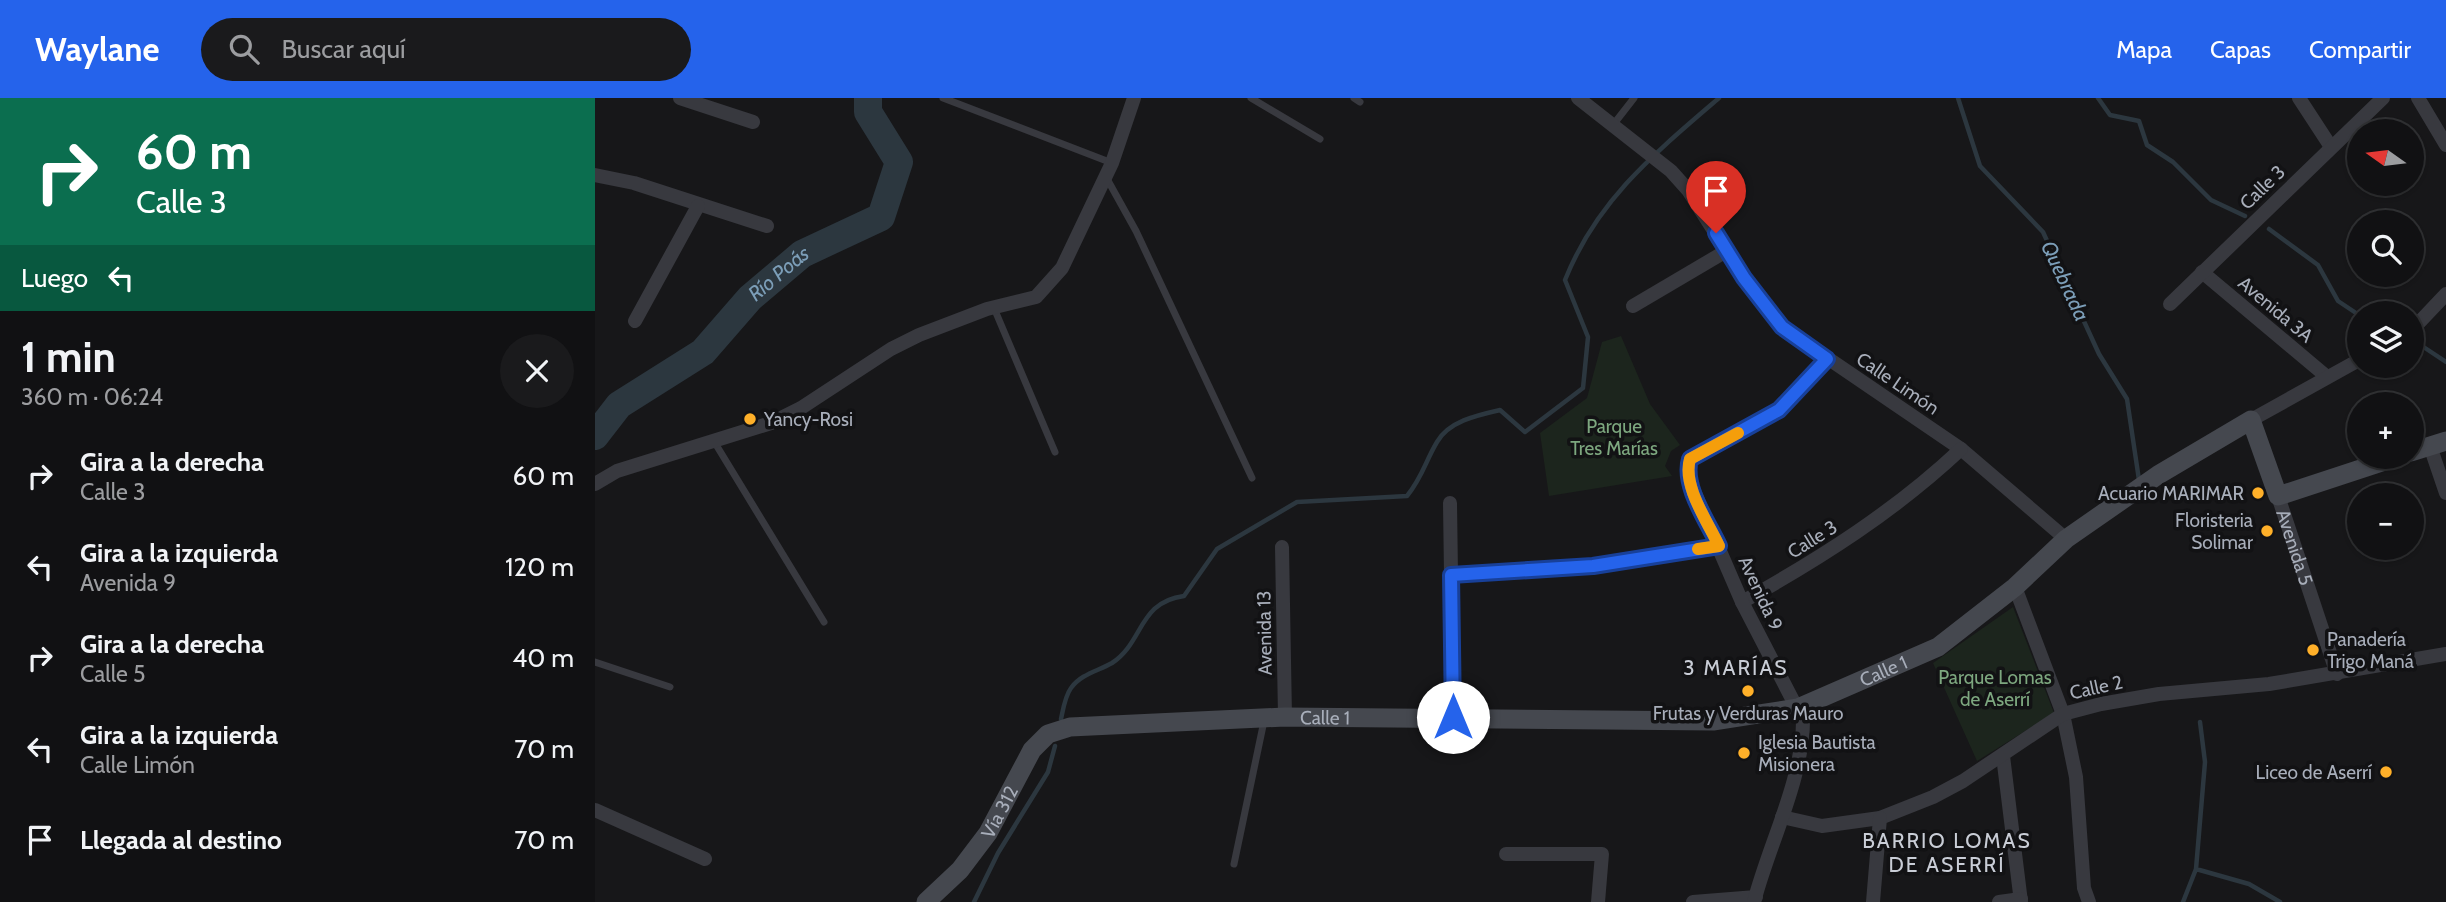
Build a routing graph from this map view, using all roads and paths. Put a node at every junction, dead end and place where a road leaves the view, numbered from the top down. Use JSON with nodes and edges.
{"nodes":[{"id":1,"x":680,"y":98,"type":"edge"},
{"id":2,"x":943,"y":98,"type":"edge"},
{"id":3,"x":1133,"y":98,"type":"edge"},
{"id":4,"x":1251,"y":98,"type":"edge"},
{"id":5,"x":1579,"y":98,"type":"edge"},
{"id":6,"x":1633,"y":98,"type":"edge"},
{"id":7,"x":2299,"y":98,"type":"edge"},
{"id":8,"x":2383,"y":98,"type":"edge"},
{"id":9,"x":2418,"y":98,"type":"edge"},
{"id":10,"x":753,"y":122,"type":"dead end"},
{"id":11,"x":1612,"y":127,"type":"junction"},
{"id":12,"x":1319,"y":139,"type":"dead end"},
{"id":13,"x":2446,"y":145,"type":"edge"},
{"id":14,"x":2331,"y":146,"type":"junction"},
{"id":15,"x":1112,"y":163,"type":"junction"},
{"id":16,"x":595,"y":175,"type":"edge"},
{"id":17,"x":1106,"y":177,"type":"junction"},
{"id":18,"x":698,"y":206,"type":"junction"},
{"id":19,"x":767,"y":226,"type":"dead end"},
{"id":20,"x":1728,"y":250,"type":"junction"},
{"id":21,"x":2202,"y":272,"type":"junction"},
{"id":22,"x":2446,"y":294,"type":"edge"},
{"id":23,"x":2169,"y":303,"type":"dead end"},
{"id":24,"x":1633,"y":306,"type":"dead end"},
{"id":25,"x":994,"y":308,"type":"junction"},
{"id":26,"x":2424,"y":317,"type":"edge"},
{"id":27,"x":635,"y":321,"type":"dead end"},
{"id":28,"x":1827,"y":359,"type":"junction"},
{"id":29,"x":2347,"y":366,"type":"edge"},
{"id":30,"x":2326,"y":376,"type":"junction"},
{"id":31,"x":2251,"y":420,"type":"junction"},
{"id":32,"x":715,"y":443,"type":"junction"},
{"id":33,"x":2429,"y":447,"type":"edge"},
{"id":34,"x":1961,"y":449,"type":"junction"},
{"id":35,"x":1055,"y":452,"type":"dead end"},
{"id":36,"x":2360,"y":469,"type":"edge"},
{"id":37,"x":1252,"y":478,"type":"dead end"},
{"id":38,"x":595,"y":484,"type":"edge"},
{"id":39,"x":2446,"y":493,"type":"edge"},
{"id":40,"x":2278,"y":496,"type":"junction"},
{"id":41,"x":1450,"y":503,"type":"dead end"},
{"id":42,"x":2066,"y":539,"type":"junction"},
{"id":43,"x":1719,"y":546,"type":"junction"},
{"id":44,"x":1282,"y":547,"type":"dead end"},
{"id":45,"x":1451,"y":575,"type":"junction"},
{"id":46,"x":2015,"y":587,"type":"junction"},
{"id":47,"x":1742,"y":602,"type":"junction"},
{"id":48,"x":824,"y":622,"type":"dead end"},
{"id":49,"x":2446,"y":654,"type":"edge"},
{"id":50,"x":595,"y":662,"type":"edge"},
{"id":51,"x":2337,"y":674,"type":"junction"},
{"id":52,"x":670,"y":687,"type":"dead end"},
{"id":53,"x":1798,"y":708,"type":"junction"},
{"id":54,"x":2063,"y":714,"type":"junction"},
{"id":55,"x":1453,"y":717,"type":"junction"},
{"id":56,"x":1265,"y":718,"type":"junction"},
{"id":57,"x":1285,"y":718,"type":"junction"},
{"id":58,"x":1070,"y":727,"type":"joint"},
{"id":59,"x":2003,"y":755,"type":"junction"},
{"id":60,"x":595,"y":810,"type":"edge"},
{"id":61,"x":1782,"y":817,"type":"junction"},
{"id":62,"x":1880,"y":818,"type":"junction"},
{"id":63,"x":1506,"y":854,"type":"dead end"},
{"id":64,"x":705,"y":859,"type":"dead end"},
{"id":65,"x":1234,"y":864,"type":"dead end"},
{"id":66,"x":1755,"y":899,"type":"edge"},
{"id":67,"x":2021,"y":900,"type":"edge"},
{"id":68,"x":926,"y":902,"type":"edge"},
{"id":69,"x":1598,"y":902,"type":"edge"},
{"id":70,"x":1693,"y":902,"type":"edge"},
{"id":71,"x":1873,"y":902,"type":"edge"},
{"id":72,"x":1999,"y":902,"type":"edge"},
{"id":73,"x":2089,"y":902,"type":"edge"}],
"edges":[{"from":1,"to":10,"type":"street"},
{"from":2,"to":15,"type":"lane"},
{"from":3,"to":15,"type":"street"},
{"from":4,"to":12,"type":"lane"},
{"from":5,"to":11,"type":"street","name":"Calle Limón"},
{"from":6,"to":11,"type":"lane"},
{"from":7,"to":14,"type":"street"},
{"from":8,"to":14,"type":"street","name":"Calle 3"},
{"from":9,"to":13,"type":"street"},
{"from":11,"to":20,"type":"street","name":"Calle Limón"},
{"from":14,"to":21,"type":"street","name":"Calle 3"},
{"from":15,"to":17,"type":"street"},
{"from":16,"to":18,"type":"street"},
{"from":17,"to":25,"type":"street"},
{"from":17,"to":37,"type":"lane"},
{"from":18,"to":19,"type":"street"},
{"from":18,"to":27,"type":"street"},
{"from":20,"to":24,"type":"street"},
{"from":20,"to":28,"type":"street","name":"Calle Limón"},
{"from":21,"to":23,"type":"street","name":"Calle 3"},
{"from":21,"to":30,"type":"street","name":"Avenida 3A"},
{"from":22,"to":26,"type":"street"},
{"from":25,"to":32,"type":"street"},
{"from":25,"to":35,"type":"lane"},
{"from":28,"to":34,"type":"street","name":"Calle Limón"},
{"from":28,"to":43,"type":"street","name":"Avenida 9"},
{"from":29,"to":30,"type":"street","name":"Calle 1"},
{"from":30,"to":31,"type":"street","name":"Calle 1"},
{"from":31,"to":40,"type":"street","name":"Avenida 5"},
{"from":31,"to":42,"type":"street","name":"Calle 1"},
{"from":32,"to":38,"type":"street"},
{"from":32,"to":48,"type":"lane"},
{"from":33,"to":39,"type":"street"},
{"from":34,"to":42,"type":"street","name":"Calle Limón"},
{"from":34,"to":47,"type":"street","name":"Calle 3"},
{"from":36,"to":40,"type":"street"},
{"from":40,"to":51,"type":"street","name":"Avenida 5"},
{"from":41,"to":45,"type":"street"},
{"from":42,"to":46,"type":"street","name":"Calle 1"},
{"from":43,"to":45,"type":"street"},
{"from":43,"to":47,"type":"street","name":"Avenida 9"},
{"from":44,"to":57,"type":"street","name":"Avenida 13"},
{"from":45,"to":55,"type":"street"},
{"from":46,"to":53,"type":"street","name":"Calle 1"},
{"from":46,"to":54,"type":"street"},
{"from":47,"to":53,"type":"street","name":"Avenida 9"},
{"from":49,"to":51,"type":"street","name":"Calle 2"},
{"from":50,"to":52,"type":"lane"},
{"from":51,"to":54,"type":"street","name":"Calle 2"},
{"from":53,"to":55,"type":"street","name":"Calle 1"},
{"from":53,"to":61,"type":"street","name":"Avenida 9"},
{"from":54,"to":59,"type":"street","name":"Calle 2"},
{"from":54,"to":73,"type":"street"},
{"from":55,"to":57,"type":"street","name":"Calle 1"},
{"from":56,"to":57,"type":"street","name":"Calle 1"},
{"from":56,"to":58,"type":"street","name":"Calle 1"},
{"from":56,"to":65,"type":"lane"},
{"from":58,"to":68,"type":"street","name":"Vía 312"},
{"from":59,"to":62,"type":"street","name":"Calle 2"},
{"from":59,"to":67,"type":"street"},
{"from":60,"to":64,"type":"street"},
{"from":61,"to":62,"type":"street","name":"Calle 2"},
{"from":61,"to":66,"type":"street","name":"Avenida 9"},
{"from":62,"to":71,"type":"street"},
{"from":63,"to":69,"type":"street"},
{"from":66,"to":70,"type":"street"},
{"from":67,"to":72,"type":"street"}]}
